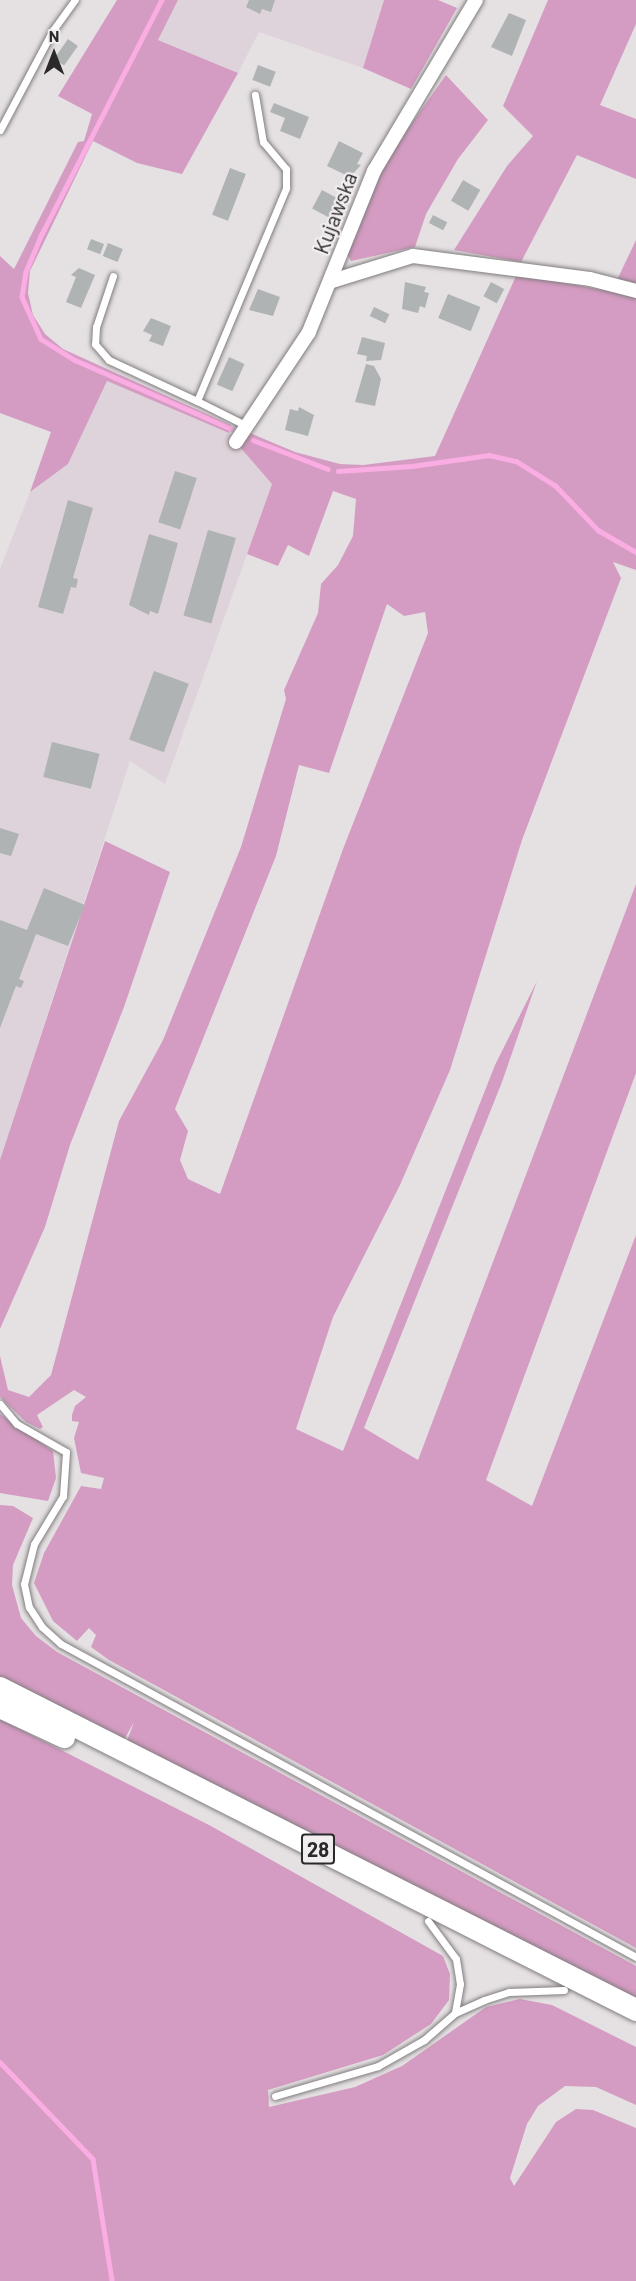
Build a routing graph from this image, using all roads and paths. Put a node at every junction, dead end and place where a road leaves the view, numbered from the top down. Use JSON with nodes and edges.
{"nodes":[{"id":1,"x":75,"y":0,"type":"edge"},
{"id":2,"x":476,"y":0,"type":"edge"},
{"id":3,"x":255,"y":95,"type":"dead end"},
{"id":4,"x":0,"y":130,"type":"edge"},
{"id":5,"x":113,"y":276,"type":"dead end"},
{"id":6,"x":332,"y":281,"type":"junction"},
{"id":7,"x":636,"y":291,"type":"edge"},
{"id":8,"x":197,"y":401,"type":"junction"},
{"id":9,"x":247,"y":426,"type":"junction"},
{"id":10,"x":236,"y":442,"type":"dead end"},
{"id":11,"x":0,"y":1404,"type":"edge"},
{"id":12,"x":0,"y":1688,"type":"edge"},
{"id":13,"x":0,"y":1707,"type":"edge"},
{"id":14,"x":428,"y":1922,"type":"junction"},
{"id":15,"x":636,"y":1957,"type":"edge"},
{"id":16,"x":564,"y":1990,"type":"junction"},
{"id":17,"x":636,"y":2010,"type":"edge"},
{"id":18,"x":455,"y":2013,"type":"junction"},
{"id":19,"x":636,"y":2027,"type":"edge"},
{"id":20,"x":275,"y":2096,"type":"dead end"}],
"edges":[{"from":1,"to":4,"type":"lane"},
{"from":2,"to":6,"type":"street","name":"Kujawska"},
{"from":3,"to":8,"type":"lane"},
{"from":5,"to":8,"type":"lane"},
{"from":6,"to":7,"type":"street"},
{"from":6,"to":9,"type":"street","name":"Kujawska"},
{"from":8,"to":9,"type":"lane"},
{"from":9,"to":10,"type":"street","name":"Kujawska"},
{"from":11,"to":15,"type":"lane"},
{"from":12,"to":17,"type":"main road","number":"28"},
{"from":13,"to":14,"type":"main road","number":"28"},
{"from":14,"to":16,"type":"main road","number":"28"},
{"from":14,"to":18,"type":"lane"},
{"from":16,"to":18,"type":"lane"},
{"from":16,"to":19,"type":"main road","number":"28"},
{"from":18,"to":20,"type":"lane"}]}
